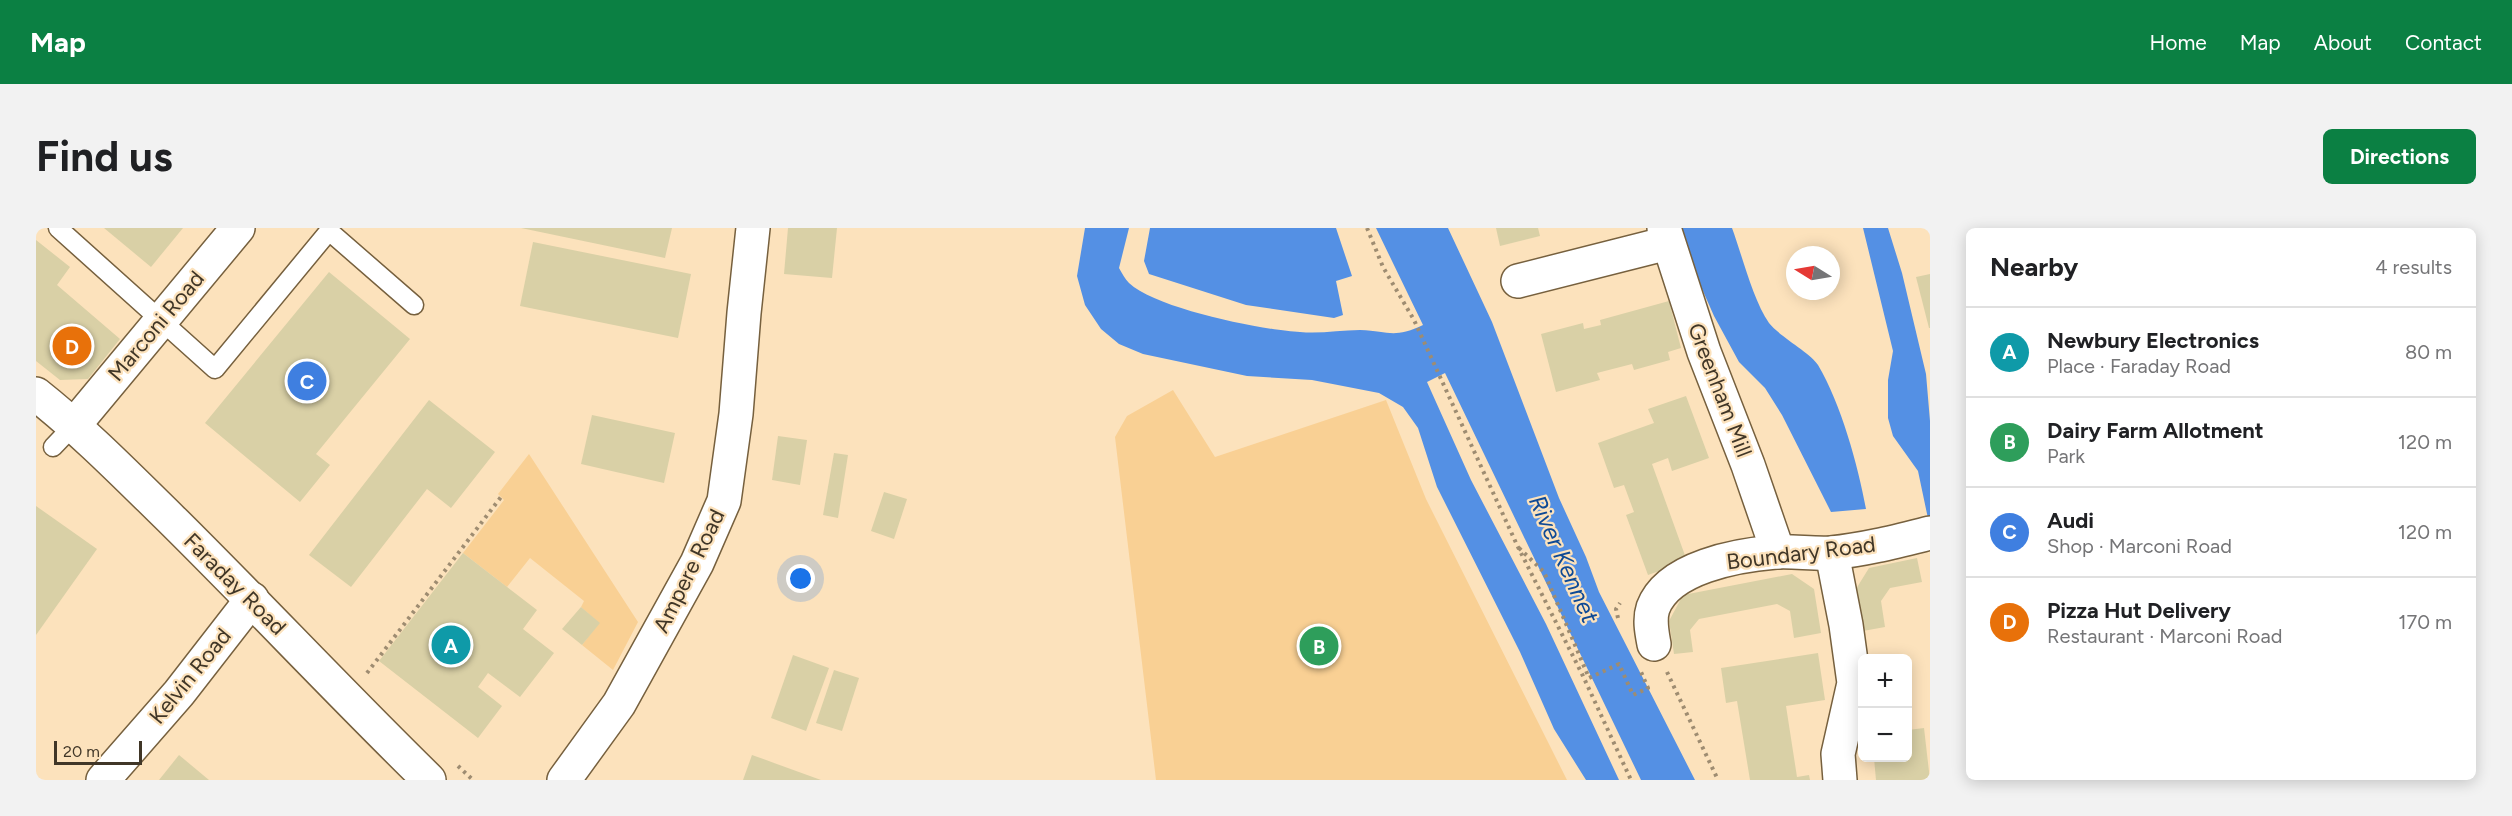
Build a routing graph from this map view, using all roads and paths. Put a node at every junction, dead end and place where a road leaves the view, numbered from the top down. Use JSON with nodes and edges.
{"nodes":[{"id":1,"x":58,"y":228,"type":"edge"},
{"id":2,"x":238,"y":228,"type":"edge"},
{"id":3,"x":753,"y":228,"type":"edge"},
{"id":4,"x":1367,"y":228,"type":"edge"},
{"id":5,"x":1666,"y":236,"type":"edge"},
{"id":6,"x":1518,"y":281,"type":"dead end"},
{"id":7,"x":414,"y":305,"type":"dead end"},
{"id":8,"x":161,"y":320,"type":"junction"},
{"id":9,"x":36,"y":394,"type":"edge"},
{"id":10,"x":64,"y":436,"type":"junction"},
{"id":11,"x":501,"y":497,"type":"dead end"},
{"id":12,"x":1922,"y":535,"type":"edge"},
{"id":13,"x":1517,"y":545,"type":"junction"},
{"id":14,"x":1778,"y":552,"type":"junction"},
{"id":15,"x":1832,"y":553,"type":"junction"},
{"id":16,"x":252,"y":599,"type":"junction"},
{"id":17,"x":1646,"y":656,"type":"junction"},
{"id":18,"x":367,"y":674,"type":"dead end"},
{"id":19,"x":103,"y":780,"type":"edge"},
{"id":20,"x":429,"y":780,"type":"edge"},
{"id":21,"x":564,"y":780,"type":"edge"},
{"id":22,"x":1631,"y":780,"type":"edge"},
{"id":23,"x":1718,"y":780,"type":"edge"},
{"id":24,"x":1840,"y":780,"type":"edge"}],
"edges":[{"from":1,"to":8,"type":"lane"},
{"from":2,"to":8,"type":"street","name":"Marconi Road"},
{"from":3,"to":21,"type":"street","name":"Ampere Road"},
{"from":4,"to":13,"type":"path"},
{"from":5,"to":6,"type":"street"},
{"from":5,"to":14,"type":"street","name":"Greenham Mill"},
{"from":7,"to":8,"type":"lane"},
{"from":8,"to":10,"type":"street","name":"Marconi Road"},
{"from":9,"to":10,"type":"street","name":"Faraday Road"},
{"from":10,"to":16,"type":"street","name":"Faraday Road"},
{"from":11,"to":18,"type":"path"},
{"from":12,"to":15,"type":"street","name":"Boundary Road"},
{"from":13,"to":17,"type":"path"},
{"from":13,"to":22,"type":"path"},
{"from":14,"to":15,"type":"street","name":"Boundary Road"},
{"from":14,"to":17,"type":"street","name":"Boundary Road"},
{"from":15,"to":24,"type":"street"},
{"from":16,"to":19,"type":"street","name":"Kelvin Road"},
{"from":16,"to":20,"type":"street","name":"Faraday Road"},
{"from":17,"to":23,"type":"path"}]}
